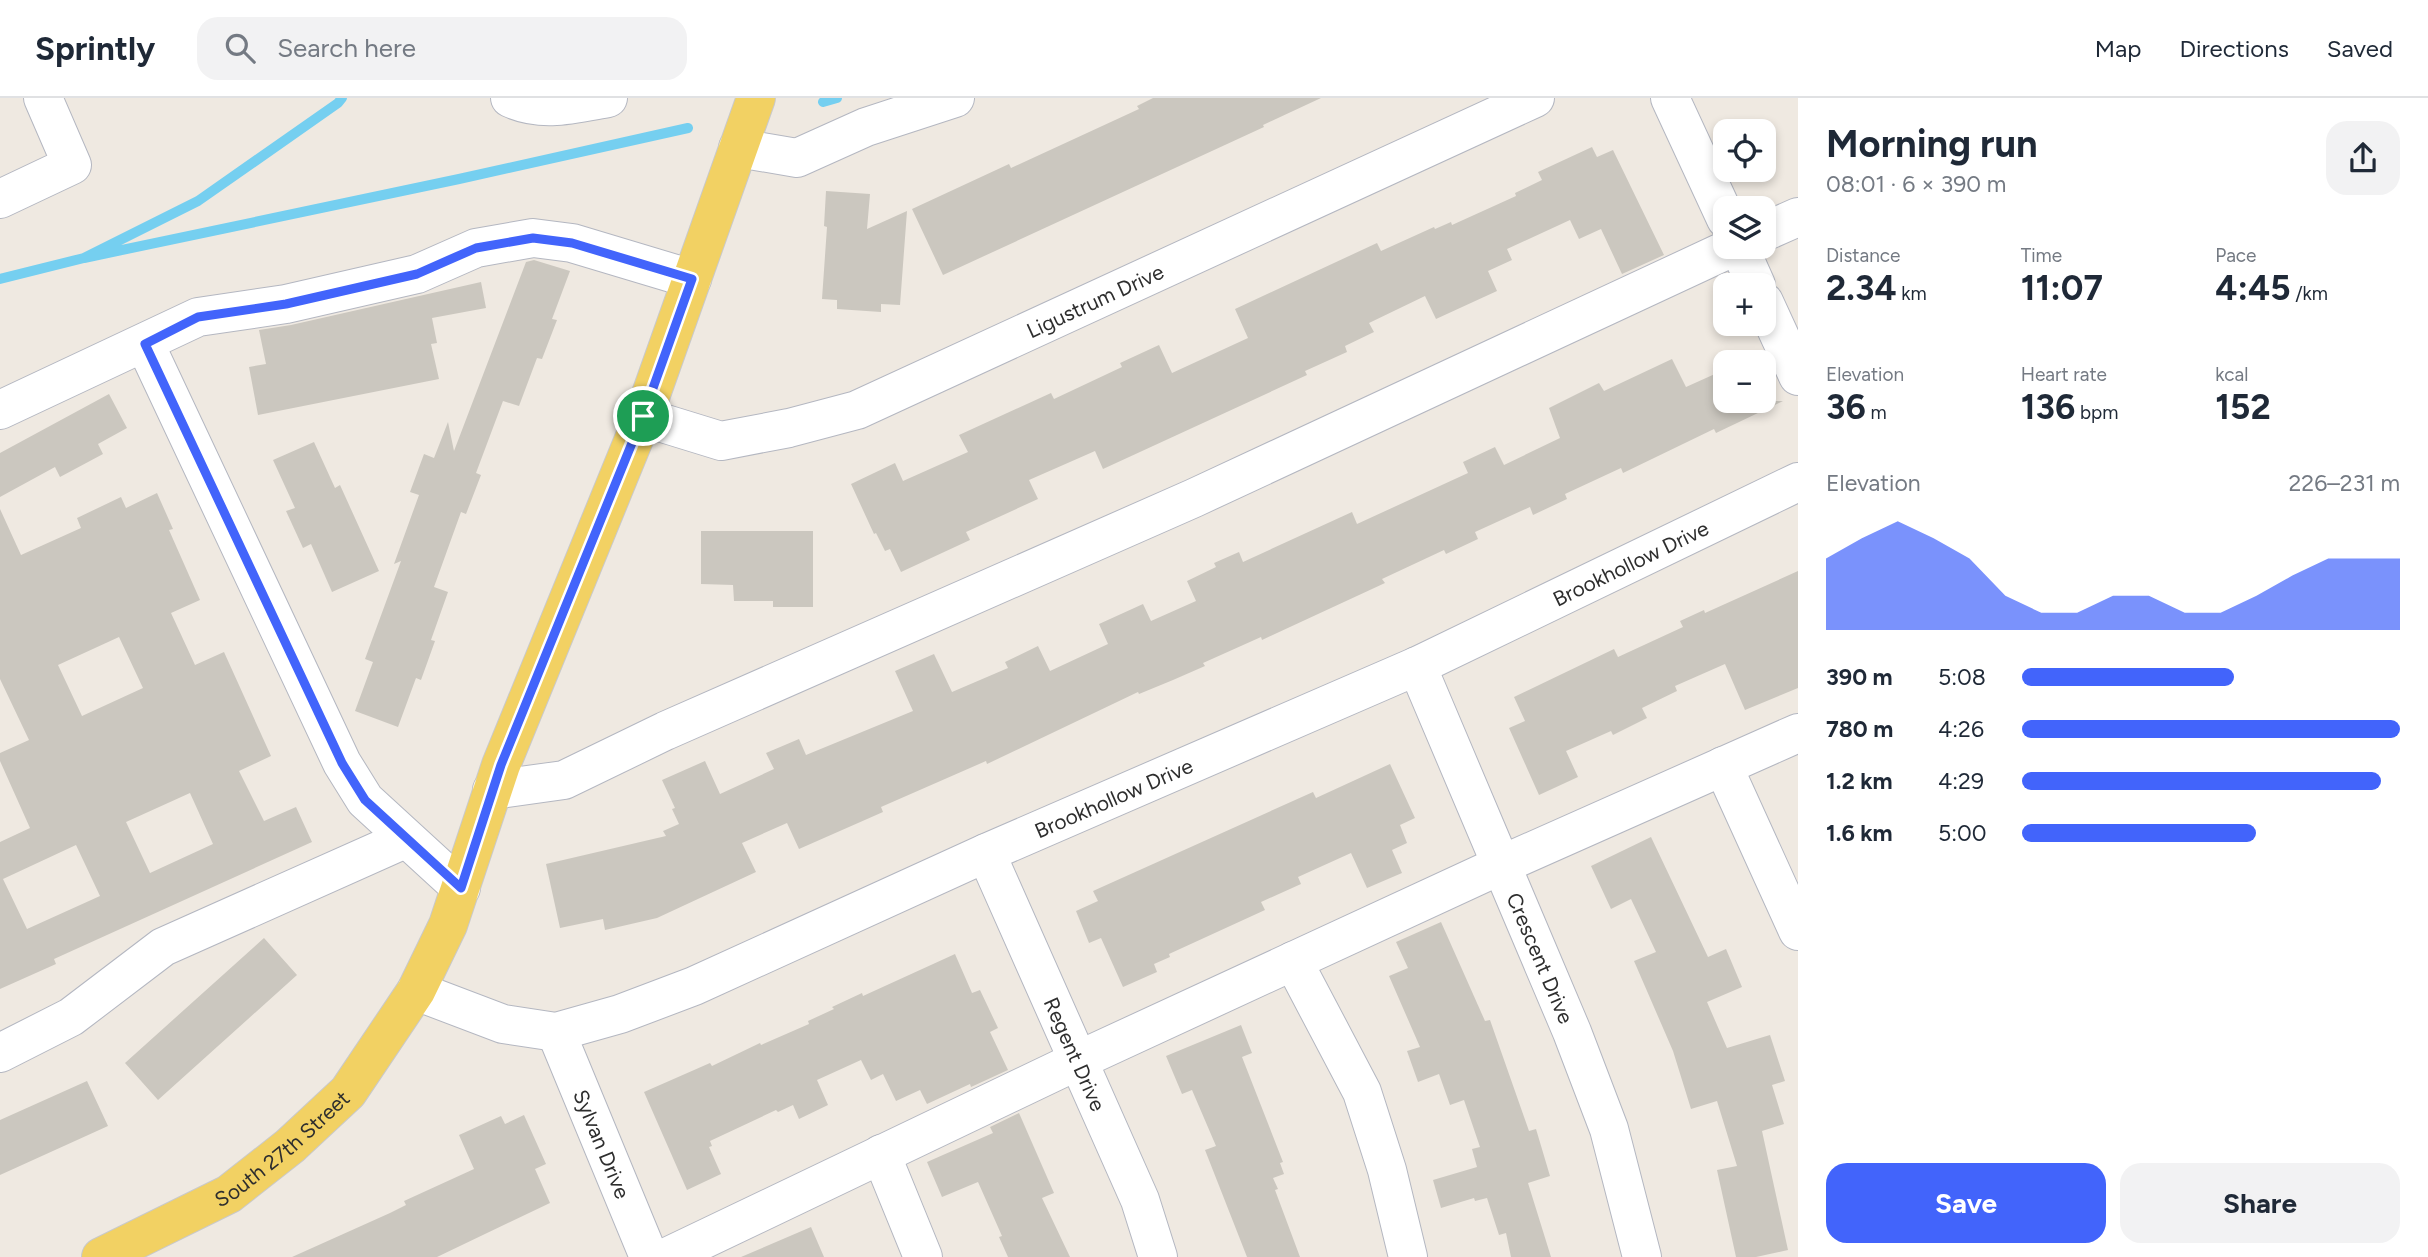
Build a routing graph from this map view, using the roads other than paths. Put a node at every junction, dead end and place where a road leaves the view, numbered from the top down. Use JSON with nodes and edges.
{"nodes":[{"id":1,"x":43,"y":98,"type":"edge"},
{"id":2,"x":510,"y":98,"type":"edge"},
{"id":3,"x":608,"y":98,"type":"edge"},
{"id":4,"x":756,"y":98,"type":"edge"},
{"id":5,"x":955,"y":98,"type":"edge"},
{"id":6,"x":1535,"y":98,"type":"edge"},
{"id":7,"x":1670,"y":98,"type":"edge"},
{"id":8,"x":738,"y":148,"type":"junction"},
{"id":9,"x":1715,"y":196,"type":"edge"},
{"id":10,"x":0,"y":200,"type":"edge"},
{"id":11,"x":1798,"y":217,"type":"edge"},
{"id":12,"x":1776,"y":227,"type":"edge"},
{"id":13,"x":1713,"y":256,"type":"edge"},
{"id":14,"x":692,"y":279,"type":"junction"},
{"id":15,"x":1776,"y":328,"type":"edge"},
{"id":16,"x":145,"y":344,"type":"junction"},
{"id":17,"x":1798,"y":376,"type":"edge"},
{"id":18,"x":0,"y":410,"type":"edge"},
{"id":19,"x":643,"y":416,"type":"junction"},
{"id":20,"x":1798,"y":482,"type":"edge"},
{"id":21,"x":1416,"y":666,"type":"junction"},
{"id":22,"x":1798,"y":733,"type":"edge"},
{"id":23,"x":1723,"y":766,"type":"junction"},
{"id":24,"x":492,"y":790,"type":"junction"},
{"id":25,"x":405,"y":839,"type":"junction"},
{"id":26,"x":986,"y":853,"type":"junction"},
{"id":27,"x":1501,"y":865,"type":"junction"},
{"id":28,"x":461,"y":888,"type":"junction"},
{"id":29,"x":1798,"y":931,"type":"edge"},
{"id":30,"x":1293,"y":961,"type":"junction"},
{"id":31,"x":416,"y":991,"type":"junction"},
{"id":32,"x":556,"y":1032,"type":"junction"},
{"id":33,"x":0,"y":1053,"type":"edge"},
{"id":34,"x":1079,"y":1060,"type":"junction"},
{"id":35,"x":881,"y":1154,"type":"junction"},
{"id":36,"x":125,"y":1252,"type":"edge"},
{"id":37,"x":649,"y":1257,"type":"edge"},
{"id":38,"x":667,"y":1257,"type":"edge"},
{"id":39,"x":923,"y":1257,"type":"edge"},
{"id":40,"x":1158,"y":1257,"type":"edge"},
{"id":41,"x":1408,"y":1257,"type":"edge"},
{"id":42,"x":1642,"y":1257,"type":"edge"}],
"edges":[{"from":1,"to":10,"type":"street"},
{"from":2,"to":3,"type":"street"},
{"from":4,"to":8,"type":"main road","name":"South 27th Street"},
{"from":5,"to":8,"type":"street"},
{"from":6,"to":19,"type":"street","name":"Ligustrum Drive"},
{"from":7,"to":9,"type":"street"},
{"from":8,"to":14,"type":"main road","name":"South 27th Street"},
{"from":11,"to":12,"type":"street"},
{"from":13,"to":24,"type":"street"},
{"from":14,"to":16,"type":"street"},
{"from":14,"to":19,"type":"main road","name":"South 27th Street"},
{"from":15,"to":17,"type":"street"},
{"from":16,"to":18,"type":"street"},
{"from":16,"to":25,"type":"street"},
{"from":19,"to":24,"type":"main road","name":"South 27th Street"},
{"from":20,"to":21,"type":"street","name":"Brookhollow Drive"},
{"from":21,"to":26,"type":"street","name":"Brookhollow Drive"},
{"from":21,"to":27,"type":"street","name":"Crescent Drive"},
{"from":22,"to":23,"type":"street"},
{"from":23,"to":27,"type":"street"},
{"from":23,"to":29,"type":"street"},
{"from":24,"to":28,"type":"main road","name":"South 27th Street"},
{"from":25,"to":28,"type":"street"},
{"from":25,"to":33,"type":"street"},
{"from":26,"to":32,"type":"street","name":"Brookhollow Drive"},
{"from":26,"to":34,"type":"street","name":"Regent Drive"},
{"from":27,"to":30,"type":"street"},
{"from":27,"to":42,"type":"street","name":"Crescent Drive"},
{"from":28,"to":31,"type":"main road","name":"South 27th Street"},
{"from":30,"to":34,"type":"street"},
{"from":30,"to":41,"type":"street"},
{"from":31,"to":32,"type":"street","name":"Brookhollow Drive"},
{"from":31,"to":36,"type":"main road","name":"South 27th Street"},
{"from":32,"to":37,"type":"street","name":"Sylvan Drive"},
{"from":34,"to":35,"type":"street"},
{"from":34,"to":40,"type":"street","name":"Regent Drive"},
{"from":35,"to":38,"type":"street"},
{"from":35,"to":39,"type":"street"}]}
